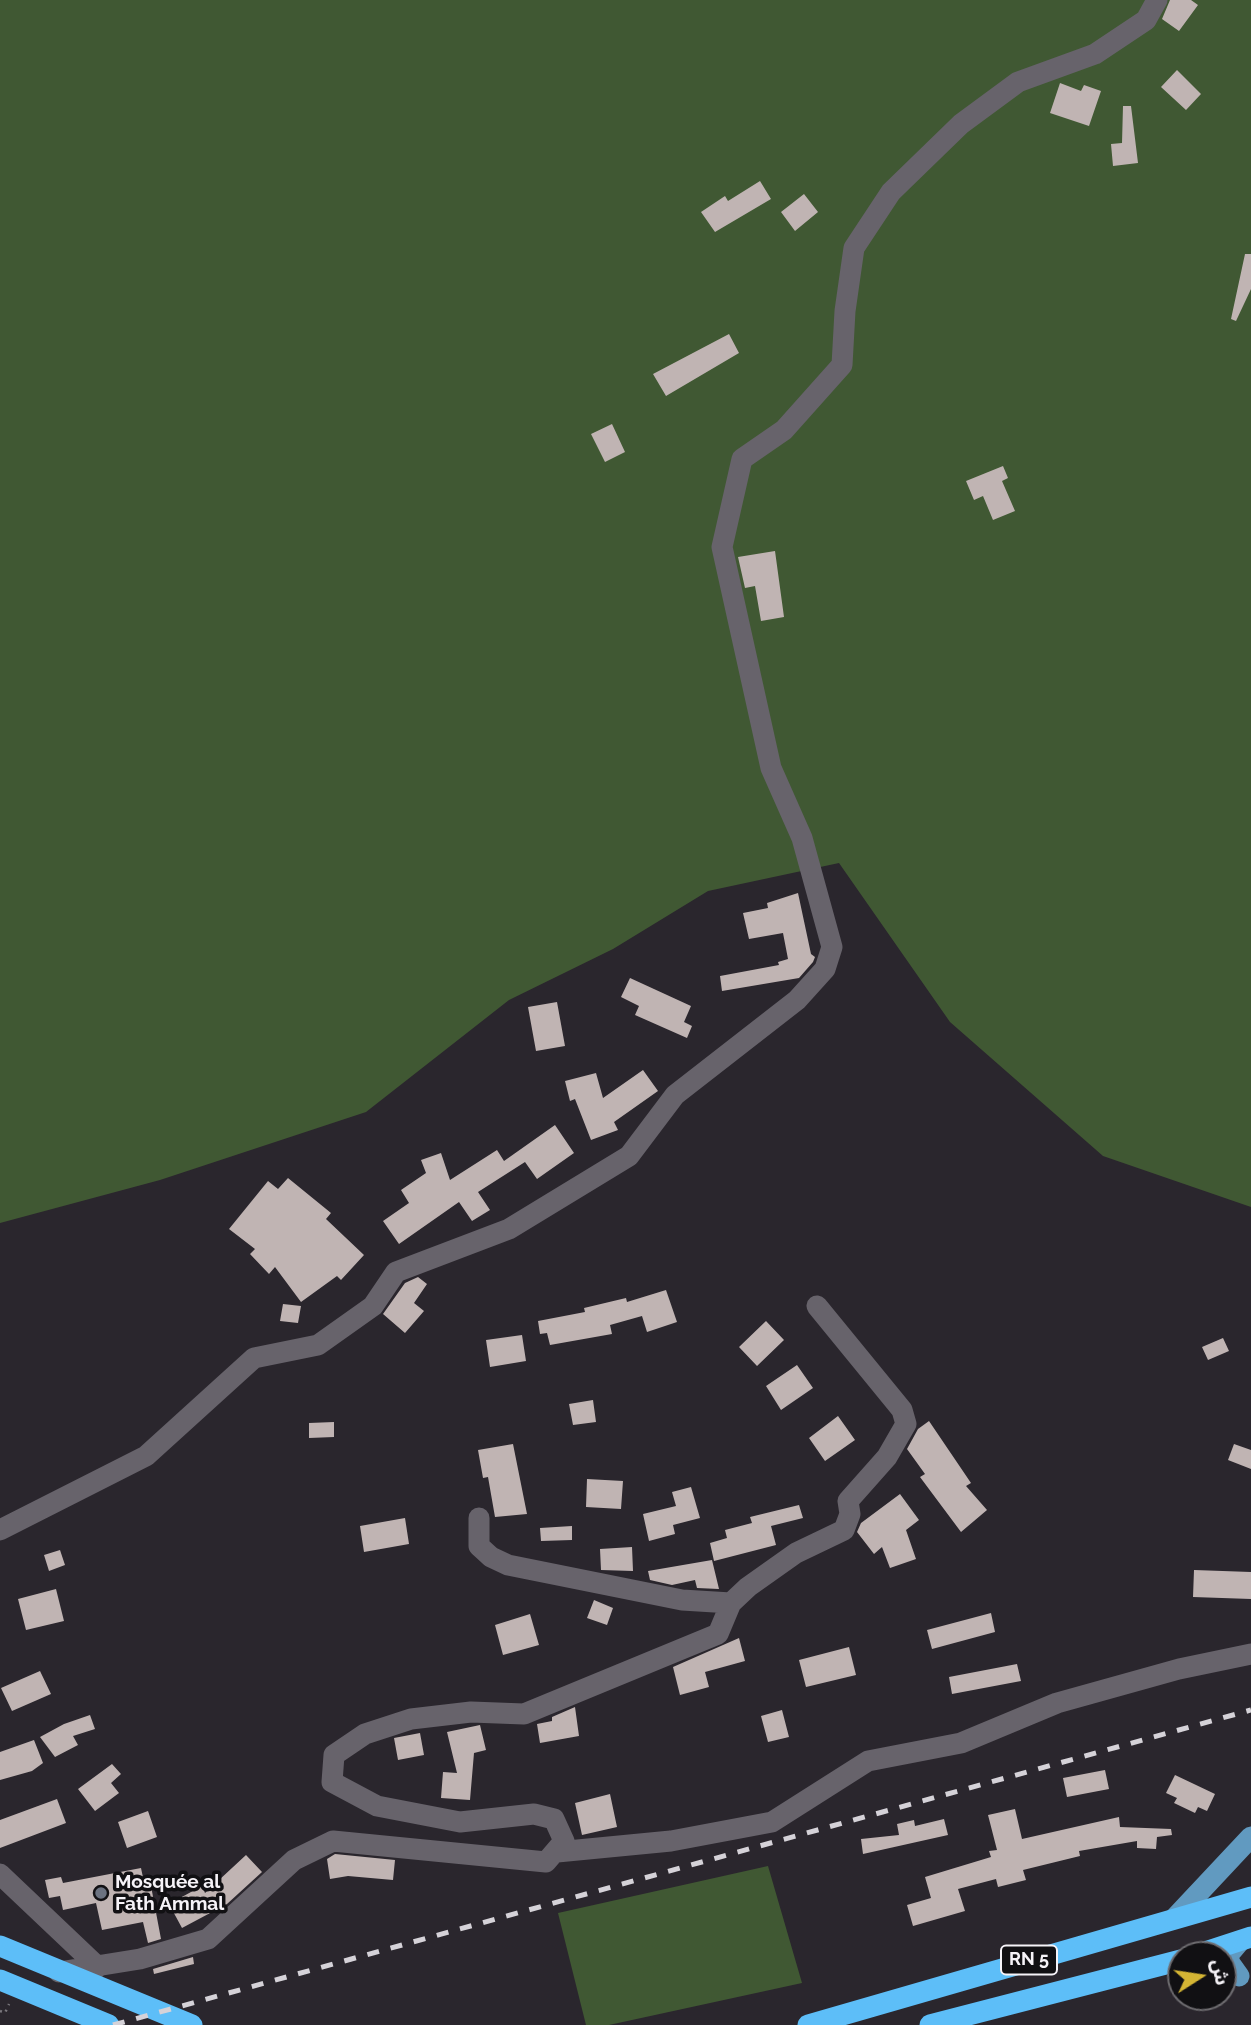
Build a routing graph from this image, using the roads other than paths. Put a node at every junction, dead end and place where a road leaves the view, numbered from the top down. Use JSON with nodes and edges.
{"nodes":[{"id":1,"x":1157,"y":0,"type":"edge"},
{"id":2,"x":817,"y":1306,"type":"dead end"},
{"id":3,"x":479,"y":1518,"type":"dead end"},
{"id":4,"x":0,"y":1530,"type":"edge"},
{"id":5,"x":731,"y":1603,"type":"junction"},
{"id":6,"x":1251,"y":1654,"type":"edge"},
{"id":7,"x":1251,"y":1837,"type":"edge"},
{"id":8,"x":557,"y":1852,"type":"junction"},
{"id":9,"x":0,"y":1874,"type":"edge"},
{"id":10,"x":1251,"y":1898,"type":"edge"},
{"id":11,"x":1175,"y":1918,"type":"junction"},
{"id":12,"x":1245,"y":1939,"type":"edge"},
{"id":13,"x":0,"y":1946,"type":"edge"},
{"id":14,"x":1167,"y":1964,"type":"edge"},
{"id":15,"x":1146,"y":1971,"type":"junction"},
{"id":16,"x":1167,"y":1971,"type":"edge"},
{"id":17,"x":90,"y":1973,"type":"junction"},
{"id":18,"x":1238,"y":1976,"type":"edge"},
{"id":19,"x":0,"y":1980,"type":"edge"},
{"id":20,"x":109,"y":2025,"type":"edge"},
{"id":21,"x":192,"y":2025,"type":"edge"},
{"id":22,"x":808,"y":2025,"type":"edge"},
{"id":23,"x":930,"y":2025,"type":"edge"}],
"edges":[{"from":1,"to":4,"type":"street"},
{"from":2,"to":5,"type":"street"},
{"from":3,"to":5,"type":"street"},
{"from":5,"to":8,"type":"street"},
{"from":6,"to":8,"type":"street"},
{"from":7,"to":11,"type":"main road"},
{"from":8,"to":17,"type":"street"},
{"from":9,"to":17,"type":"street"},
{"from":10,"to":11,"type":"highway","number":"RN 5"},
{"from":11,"to":22,"type":"highway","number":"RN 5"},
{"from":12,"to":18,"type":"main road"},
{"from":13,"to":17,"type":"highway"},
{"from":14,"to":15,"type":"highway","number":"RN 5"},
{"from":15,"to":16,"type":"main road"},
{"from":15,"to":23,"type":"highway","number":"RN 5"},
{"from":17,"to":21,"type":"highway"},
{"from":19,"to":20,"type":"highway"}]}
